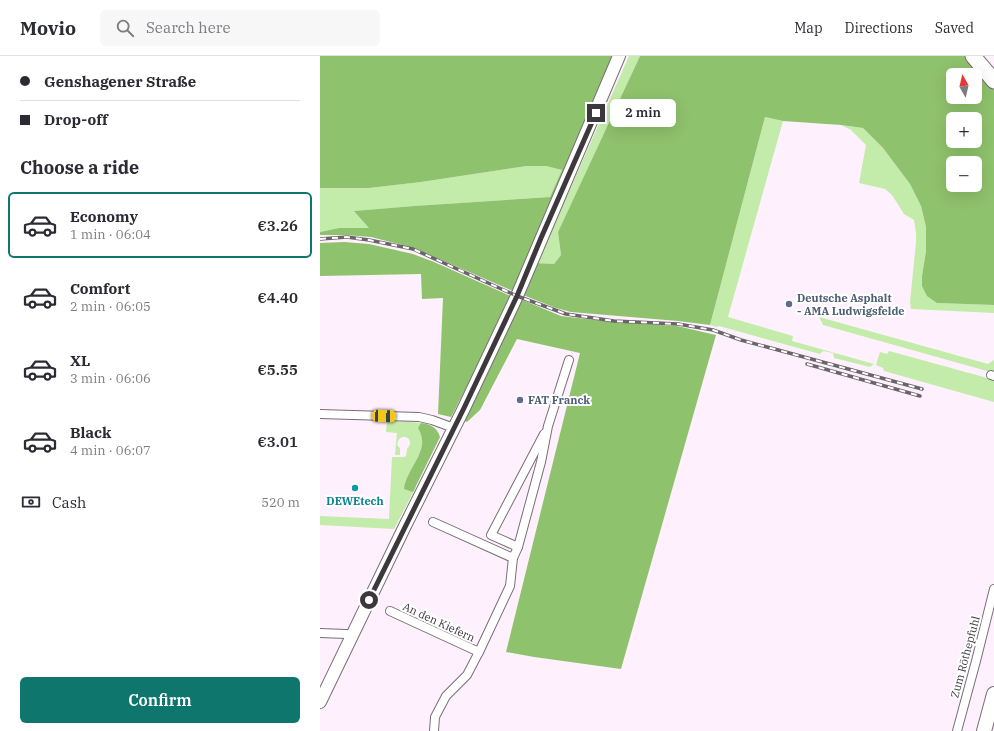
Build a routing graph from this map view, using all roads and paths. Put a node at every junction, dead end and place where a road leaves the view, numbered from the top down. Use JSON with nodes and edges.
{"nodes":[{"id":1,"x":619,"y":56,"type":"edge"},
{"id":2,"x":974,"y":56,"type":"edge"},
{"id":3,"x":994,"y":80,"type":"edge"},
{"id":4,"x":569,"y":360,"type":"dead end"},
{"id":5,"x":320,"y":414,"type":"edge"},
{"id":6,"x":548,"y":426,"type":"junction"},
{"id":7,"x":454,"y":428,"type":"junction"},
{"id":8,"x":530,"y":458,"type":"junction"},
{"id":9,"x":541,"y":462,"type":"junction"},
{"id":10,"x":433,"y":522,"type":"dead end"},
{"id":11,"x":518,"y":547,"type":"junction"},
{"id":12,"x":513,"y":558,"type":"junction"},
{"id":13,"x":994,"y":589,"type":"edge"},
{"id":14,"x":390,"y":611,"type":"dead end"},
{"id":15,"x":320,"y":632,"type":"edge"},
{"id":16,"x":352,"y":635,"type":"junction"},
{"id":17,"x":479,"y":652,"type":"junction"},
{"id":18,"x":994,"y":694,"type":"edge"},
{"id":19,"x":320,"y":702,"type":"edge"},
{"id":20,"x":434,"y":731,"type":"edge"},
{"id":21,"x":957,"y":731,"type":"edge"},
{"id":22,"x":984,"y":731,"type":"edge"}],
"edges":[{"from":1,"to":7,"type":"main road"},
{"from":2,"to":3,"type":"highway"},
{"from":4,"to":6,"type":"street","name":"An den Kiefern"},
{"from":5,"to":7,"type":"street"},
{"from":6,"to":8,"type":"street","name":"An den Kiefern"},
{"from":6,"to":9,"type":"street","name":"An den Kiefern"},
{"from":7,"to":16,"type":"main road"},
{"from":8,"to":9,"type":"street"},
{"from":8,"to":11,"type":"street","name":"An den Kiefern"},
{"from":9,"to":11,"type":"street","name":"An den Kiefern"},
{"from":10,"to":12,"type":"street"},
{"from":11,"to":12,"type":"street","name":"An den Kiefern"},
{"from":12,"to":17,"type":"street","name":"An den Kiefern"},
{"from":13,"to":21,"type":"street","name":"Zum Röthepfuhl"},
{"from":14,"to":17,"type":"street","name":"An den Kiefern"},
{"from":15,"to":16,"type":"street"},
{"from":16,"to":19,"type":"main road"},
{"from":17,"to":20,"type":"street","name":"An den Kiefern"},
{"from":18,"to":22,"type":"highway"}]}
